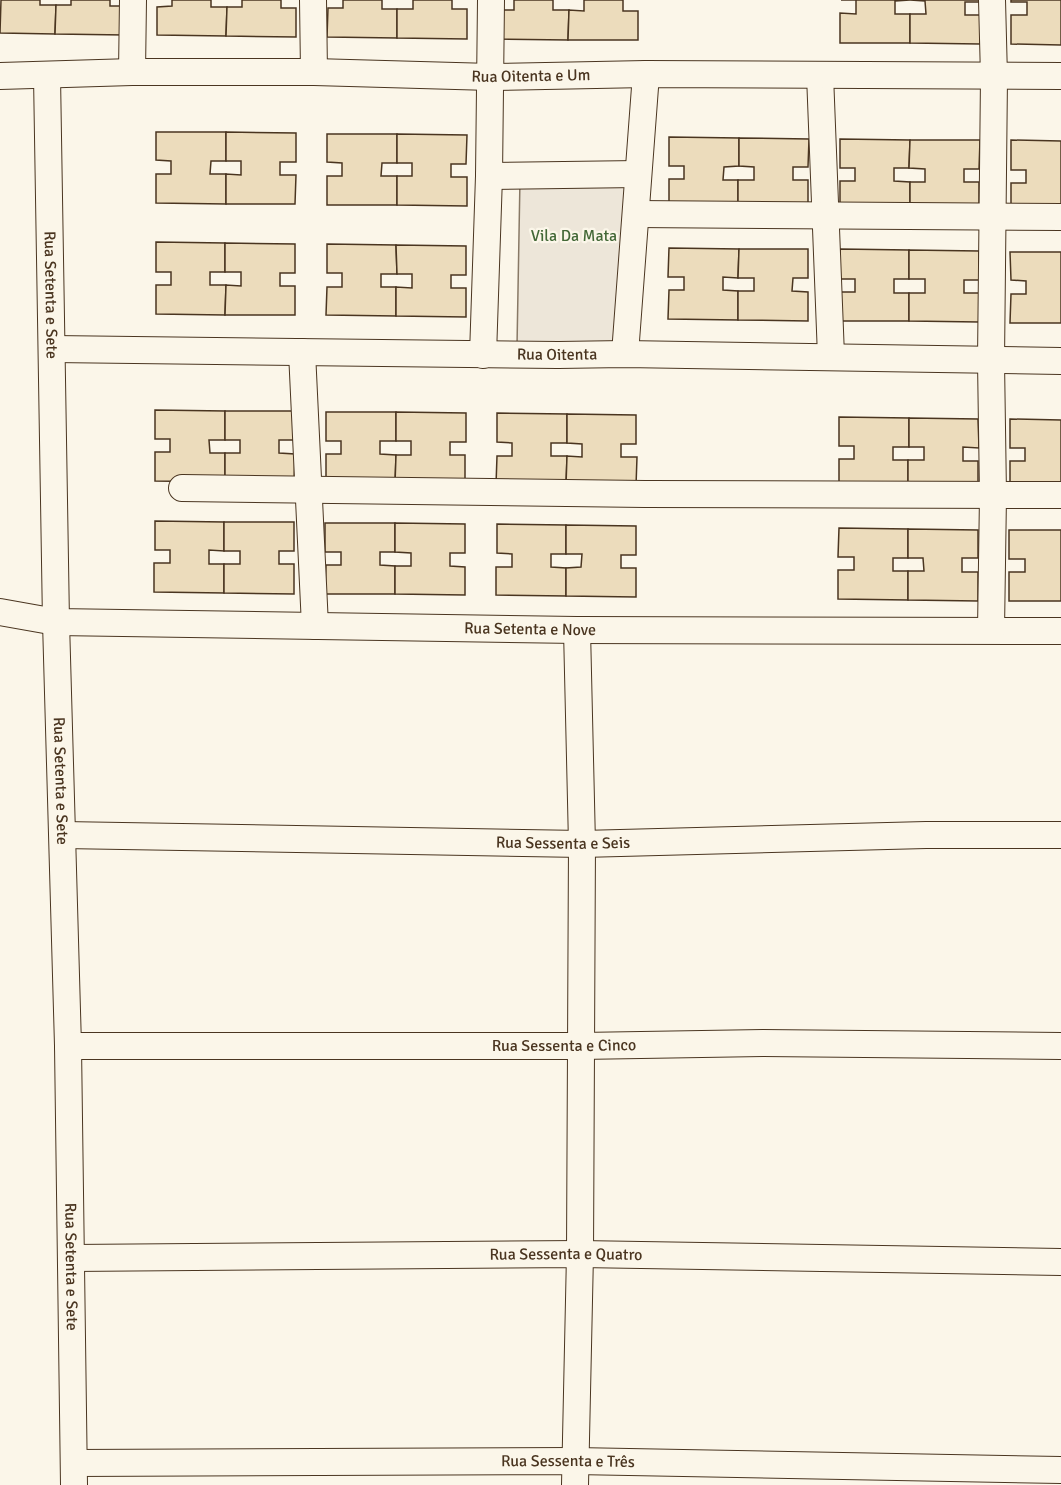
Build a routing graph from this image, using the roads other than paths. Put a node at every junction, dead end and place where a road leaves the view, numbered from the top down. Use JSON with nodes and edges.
{"nodes":[{"id":1,"x":133,"y":0,"type":"edge"},
{"id":2,"x":313,"y":0,"type":"edge"},
{"id":3,"x":492,"y":0,"type":"edge"},
{"id":4,"x":992,"y":0,"type":"edge"},
{"id":5,"x":132,"y":72,"type":"junction"},
{"id":6,"x":314,"y":72,"type":"junction"},
{"id":7,"x":646,"y":74,"type":"junction"},
{"id":8,"x":820,"y":75,"type":"junction"},
{"id":9,"x":0,"y":76,"type":"edge"},
{"id":10,"x":47,"y":76,"type":"junction"},
{"id":11,"x":994,"y":76,"type":"junction"},
{"id":12,"x":1061,"y":76,"type":"edge"},
{"id":13,"x":491,"y":77,"type":"junction"},
{"id":14,"x":638,"y":174,"type":"junction"},
{"id":15,"x":489,"y":176,"type":"junction"},
{"id":16,"x":636,"y":214,"type":"junction"},
{"id":17,"x":992,"y":215,"type":"junction"},
{"id":18,"x":826,"y":216,"type":"junction"},
{"id":19,"x":1061,"y":217,"type":"edge"},
{"id":20,"x":53,"y":350,"type":"junction"},
{"id":21,"x":302,"y":352,"type":"junction"},
{"id":22,"x":625,"y":354,"type":"junction"},
{"id":23,"x":483,"y":355,"type":"junction"},
{"id":24,"x":831,"y":356,"type":"junction"},
{"id":25,"x":991,"y":361,"type":"junction"},
{"id":26,"x":1061,"y":361,"type":"edge"},
{"id":27,"x":182,"y":488,"type":"dead end"},
{"id":28,"x":308,"y":488,"type":"junction"},
{"id":29,"x":993,"y":495,"type":"junction"},
{"id":30,"x":1061,"y":495,"type":"edge"},
{"id":31,"x":0,"y":612,"type":"edge"},
{"id":32,"x":56,"y":622,"type":"junction"},
{"id":33,"x":315,"y":626,"type":"junction"},
{"id":34,"x":577,"y":630,"type":"junction"},
{"id":35,"x":991,"y":630,"type":"junction"},
{"id":36,"x":1061,"y":631,"type":"edge"},
{"id":37,"x":1061,"y":835,"type":"edge"},
{"id":38,"x":63,"y":836,"type":"junction"},
{"id":39,"x":582,"y":844,"type":"junction"},
{"id":40,"x":68,"y":1046,"type":"junction"},
{"id":41,"x":580,"y":1046,"type":"junction"},
{"id":42,"x":1061,"y":1046,"type":"edge"},
{"id":43,"x":580,"y":1254,"type":"junction"},
{"id":44,"x":71,"y":1258,"type":"junction"},
{"id":45,"x":1061,"y":1262,"type":"edge"},
{"id":46,"x":1061,"y":1470,"type":"edge"},
{"id":47,"x":575,"y":1473,"type":"edge"},
{"id":48,"x":74,"y":1474,"type":"edge"}],
"edges":[{"from":1,"to":5,"type":"street"},
{"from":2,"to":6,"type":"street"},
{"from":3,"to":13,"type":"street"},
{"from":4,"to":11,"type":"street"},
{"from":5,"to":6,"type":"street","name":"Rua Oitenta e Um"},
{"from":5,"to":10,"type":"street","name":"Rua Oitenta e Um"},
{"from":6,"to":13,"type":"street","name":"Rua Oitenta e Um"},
{"from":7,"to":8,"type":"street","name":"Rua Oitenta e Um"},
{"from":7,"to":13,"type":"street","name":"Rua Oitenta e Um"},
{"from":7,"to":14,"type":"street"},
{"from":8,"to":11,"type":"street","name":"Rua Oitenta e Um"},
{"from":8,"to":18,"type":"street"},
{"from":9,"to":10,"type":"street","name":"Rua Oitenta e Um"},
{"from":10,"to":20,"type":"street","name":"Rua Setenta e Sete"},
{"from":11,"to":12,"type":"street","name":"Rua Oitenta e Um"},
{"from":11,"to":17,"type":"street"},
{"from":13,"to":15,"type":"street"},
{"from":14,"to":15,"type":"street"},
{"from":14,"to":16,"type":"street"},
{"from":15,"to":23,"type":"street"},
{"from":16,"to":18,"type":"street"},
{"from":16,"to":22,"type":"street"},
{"from":17,"to":18,"type":"street"},
{"from":17,"to":19,"type":"street"},
{"from":17,"to":25,"type":"street"},
{"from":18,"to":24,"type":"street"},
{"from":20,"to":21,"type":"street","name":"Rua Oitenta"},
{"from":20,"to":32,"type":"street","name":"Rua Setenta e Sete"},
{"from":21,"to":23,"type":"street","name":"Rua Oitenta"},
{"from":21,"to":28,"type":"street"},
{"from":22,"to":23,"type":"street","name":"Rua Oitenta"},
{"from":22,"to":24,"type":"street","name":"Rua Oitenta"},
{"from":24,"to":25,"type":"street","name":"Rua Oitenta"},
{"from":25,"to":26,"type":"street","name":"Rua Oitenta"},
{"from":25,"to":29,"type":"street"},
{"from":27,"to":28,"type":"street"},
{"from":28,"to":29,"type":"street"},
{"from":28,"to":33,"type":"street"},
{"from":29,"to":30,"type":"street"},
{"from":29,"to":35,"type":"street"},
{"from":31,"to":32,"type":"street","name":"Rua Setenta e Nove"},
{"from":32,"to":33,"type":"street","name":"Rua Setenta e Nove"},
{"from":32,"to":38,"type":"street","name":"Rua Setenta e Sete"},
{"from":33,"to":34,"type":"street","name":"Rua Setenta e Nove"},
{"from":34,"to":35,"type":"street","name":"Rua Setenta e Nove"},
{"from":34,"to":39,"type":"street"},
{"from":35,"to":36,"type":"street","name":"Rua Setenta e Nove"},
{"from":37,"to":39,"type":"street","name":"Rua Sessenta e Seis"},
{"from":38,"to":39,"type":"street","name":"Rua Sessenta e Seis"},
{"from":38,"to":40,"type":"street","name":"Rua Setenta e Sete"},
{"from":39,"to":41,"type":"street"},
{"from":40,"to":41,"type":"street","name":"Rua Sessenta e Cinco"},
{"from":40,"to":44,"type":"street","name":"Rua Setenta e Sete"},
{"from":41,"to":42,"type":"street","name":"Rua Sessenta e Cinco"},
{"from":41,"to":43,"type":"street"},
{"from":43,"to":44,"type":"street","name":"Rua Sessenta e Quatro"},
{"from":43,"to":45,"type":"street","name":"Rua Sessenta e Quatro"},
{"from":43,"to":47,"type":"street"},
{"from":44,"to":48,"type":"street","name":"Rua Setenta e Sete"},
{"from":46,"to":47,"type":"street","name":"Rua Sessenta e Três"},
{"from":47,"to":48,"type":"street","name":"Rua Sessenta e Três"}]}
